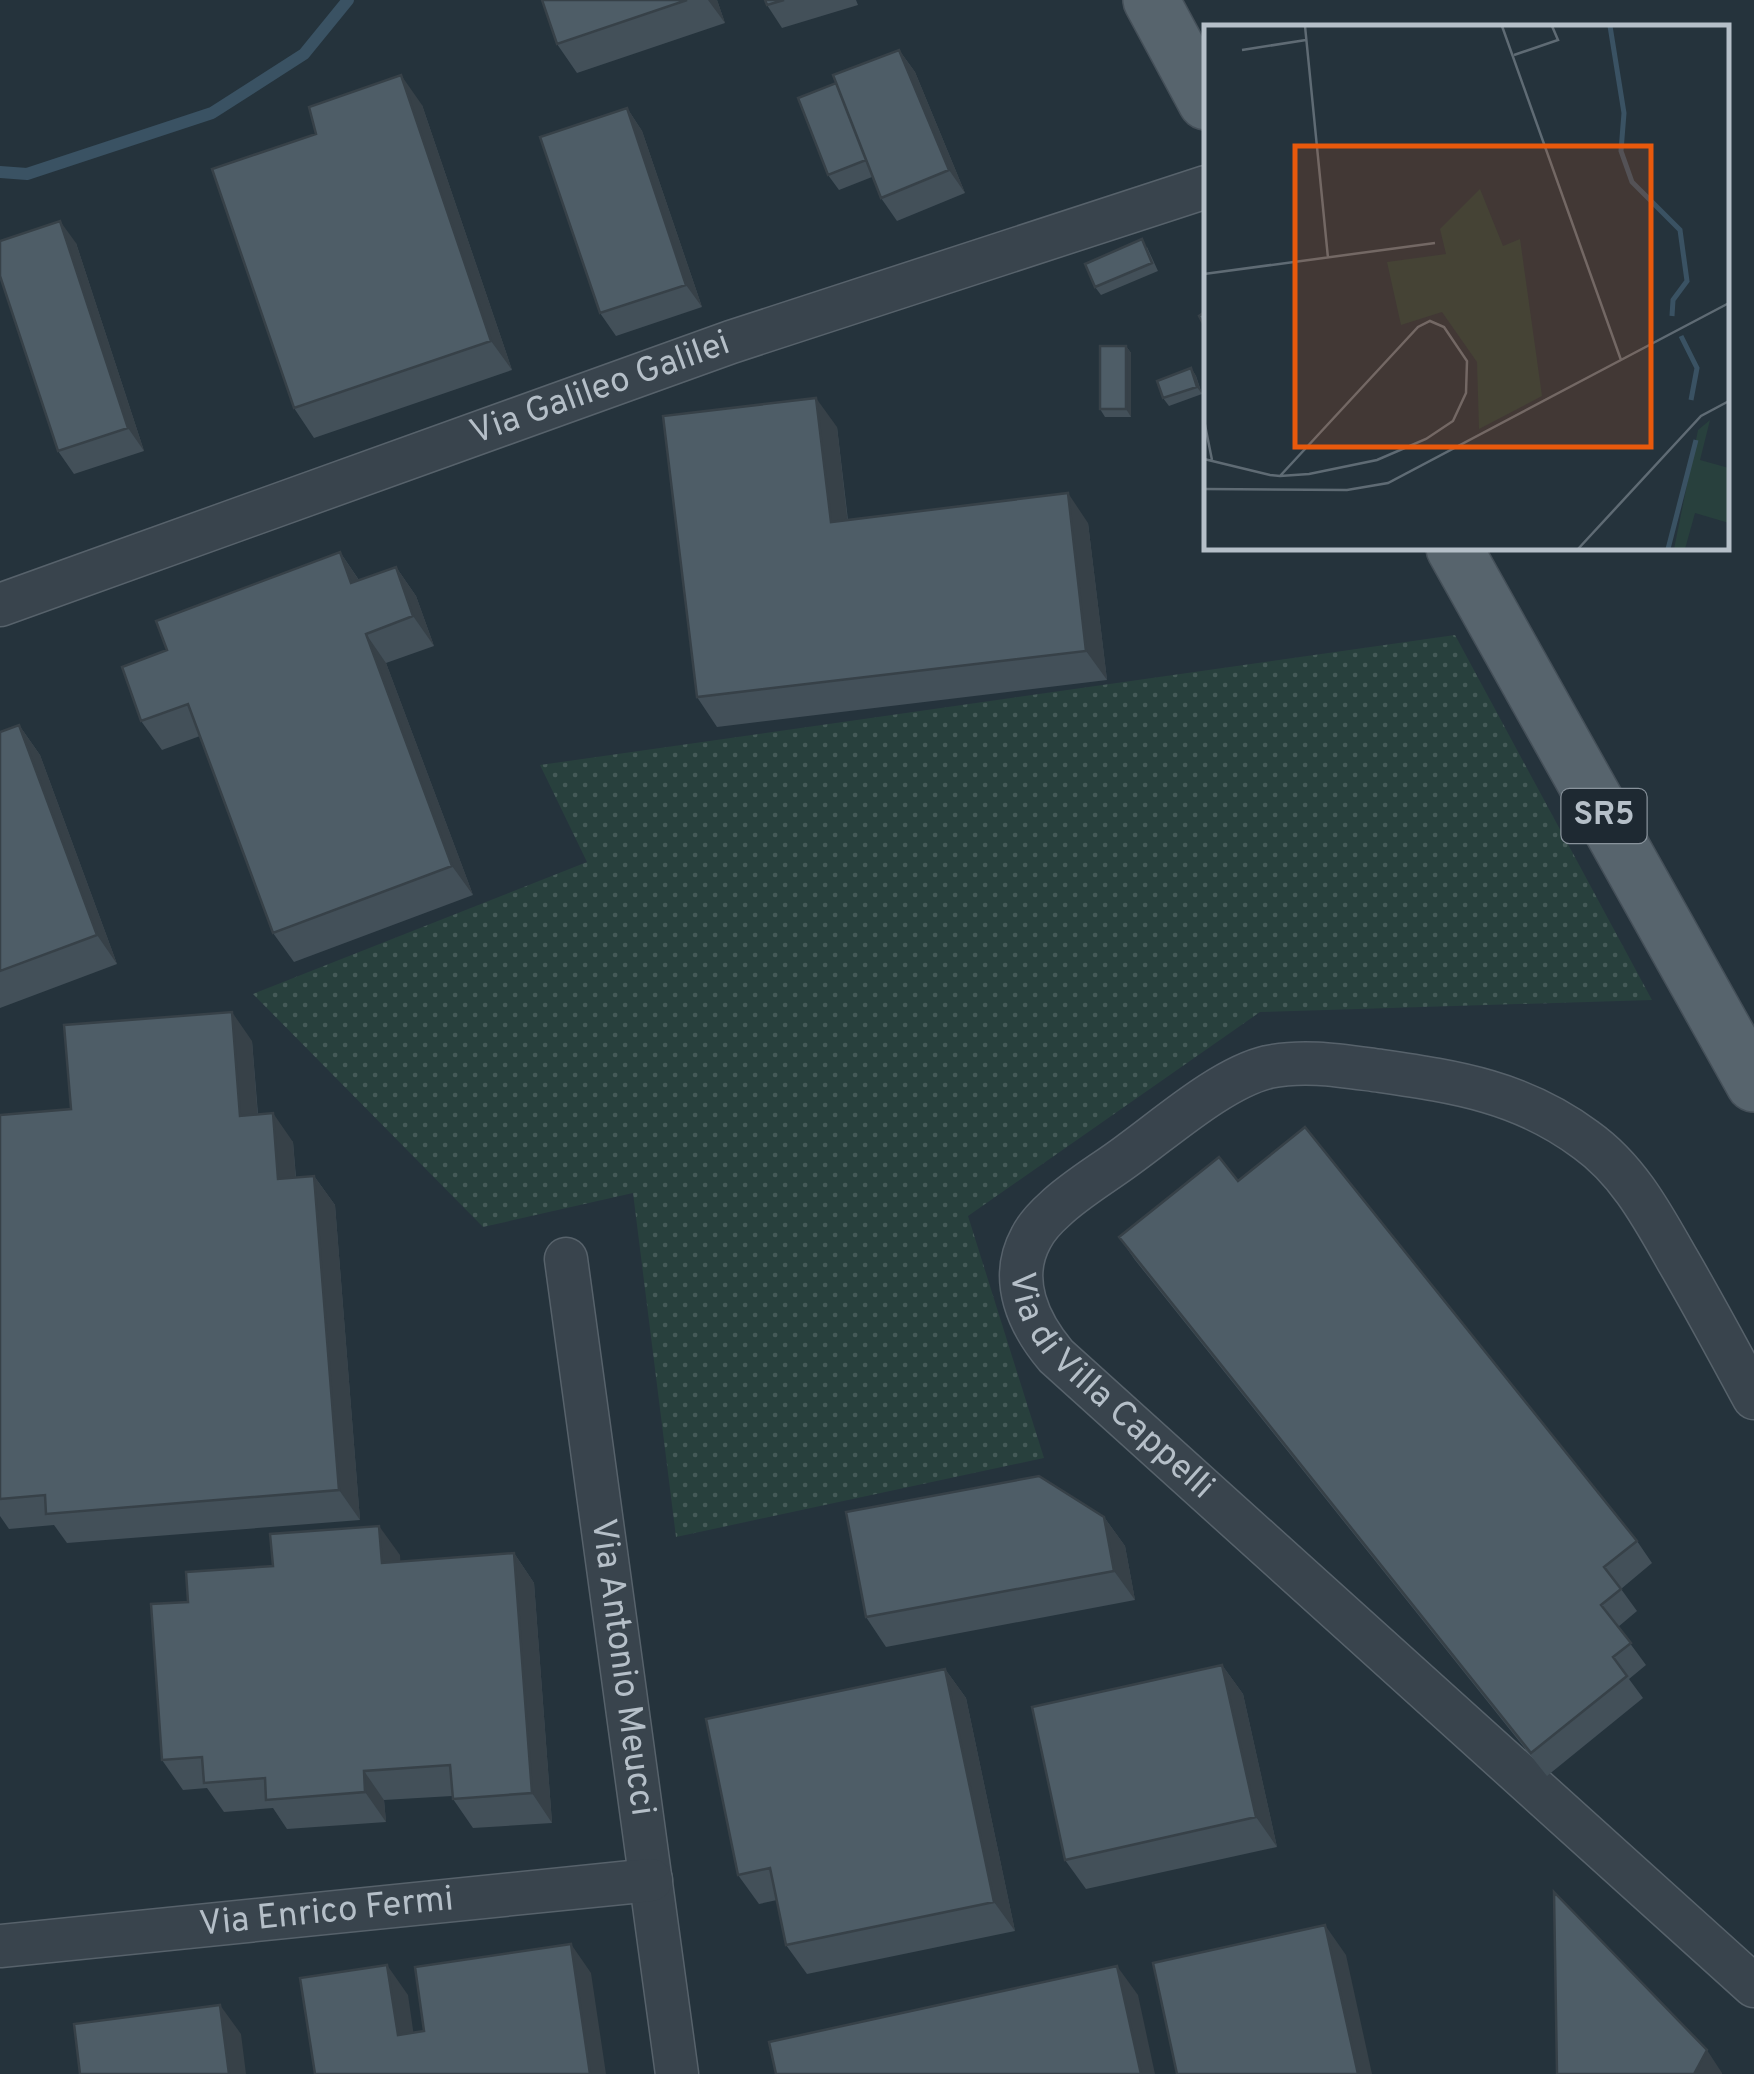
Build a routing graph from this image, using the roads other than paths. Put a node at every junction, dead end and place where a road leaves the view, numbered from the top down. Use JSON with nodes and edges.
{"nodes":[{"id":1,"x":1152,"y":0,"type":"edge"},
{"id":2,"x":1204,"y":98,"type":"edge"},
{"id":3,"x":1204,"y":188,"type":"edge"},
{"id":4,"x":1455,"y":550,"type":"edge"},
{"id":5,"x":0,"y":605,"type":"edge"},
{"id":6,"x":1754,"y":1084,"type":"edge"},
{"id":7,"x":566,"y":1259,"type":"dead end"},
{"id":8,"x":1754,"y":1398,"type":"edge"},
{"id":9,"x":650,"y":1880,"type":"junction"},
{"id":10,"x":0,"y":1946,"type":"edge"},
{"id":11,"x":1754,"y":1986,"type":"edge"},
{"id":12,"x":677,"y":2074,"type":"edge"}],
"edges":[{"from":1,"to":2,"type":"main road"},
{"from":3,"to":5,"type":"street","name":"Via Galileo Galilei"},
{"from":4,"to":6,"type":"main road","number":"SR5"},
{"from":7,"to":9,"type":"street","name":"Via Antonio Meucci"},
{"from":8,"to":11,"type":"street","name":"Via di Villa Cappelli"},
{"from":9,"to":10,"type":"street","name":"Via Enrico Fermi"},
{"from":9,"to":12,"type":"street","name":"Via Antonio Meucci"}]}
